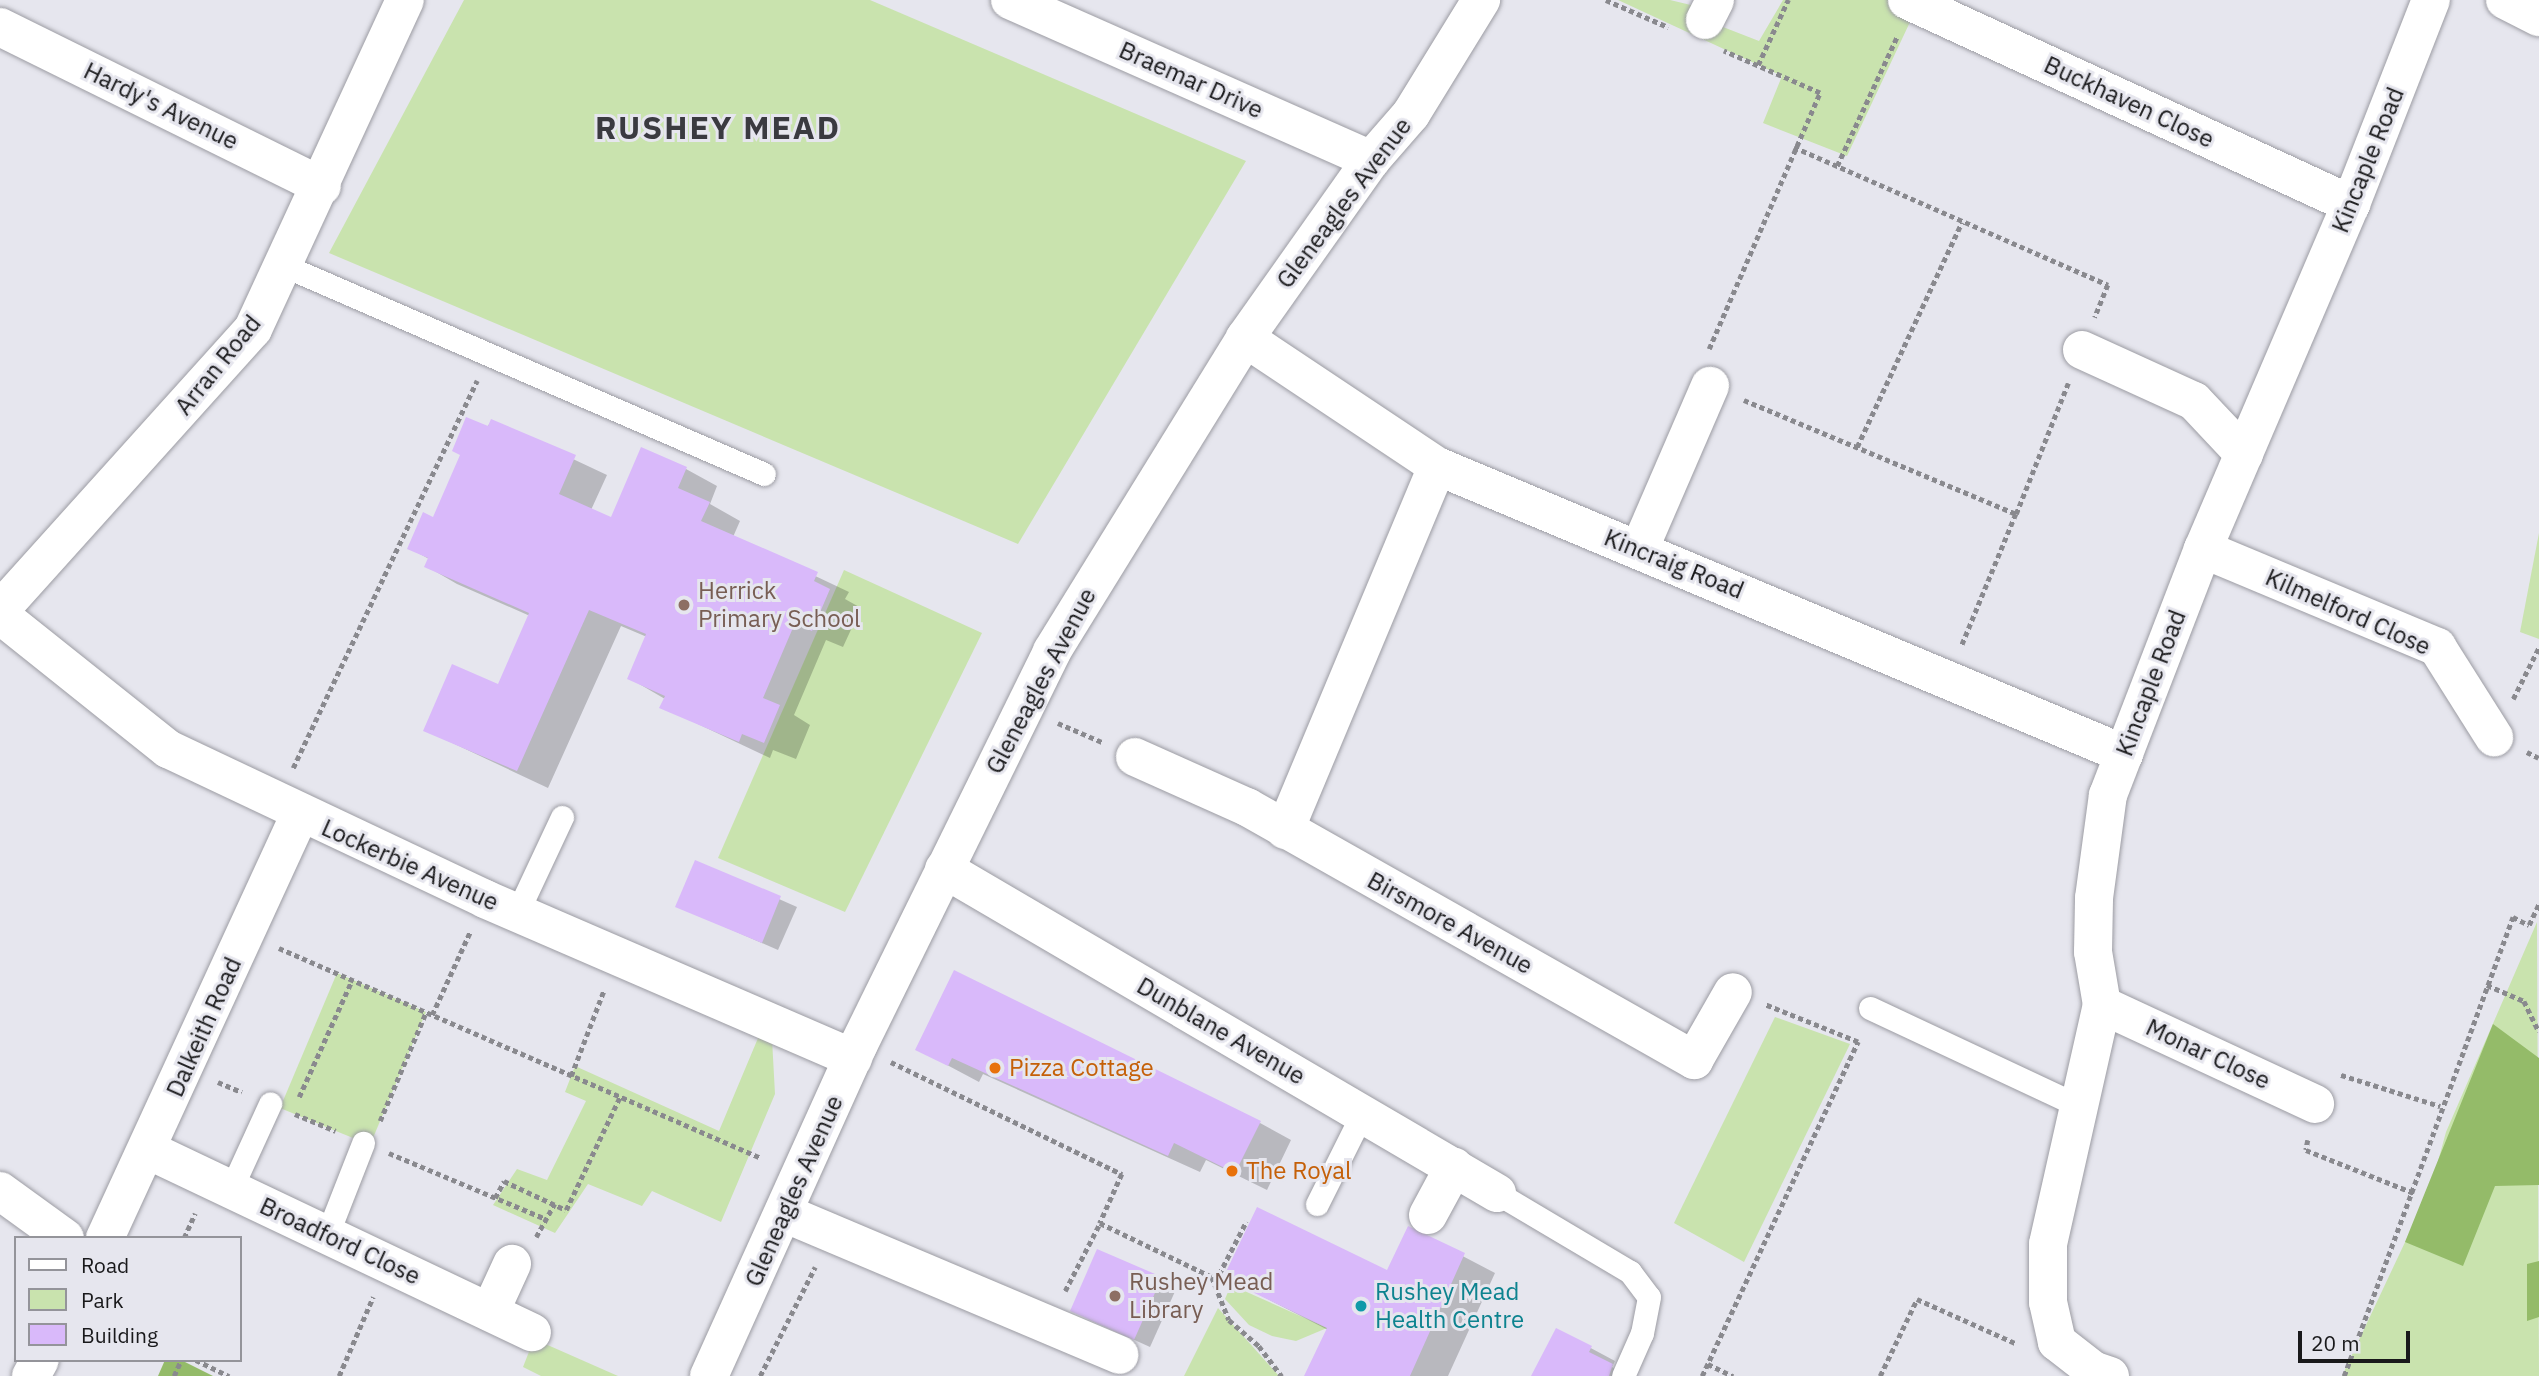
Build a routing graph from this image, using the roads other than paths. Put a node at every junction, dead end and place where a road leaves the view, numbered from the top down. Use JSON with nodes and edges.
{"nodes":[{"id":1,"x":405,"y":0,"type":"edge"},
{"id":2,"x":1010,"y":0,"type":"edge"},
{"id":3,"x":1481,"y":0,"type":"edge"},
{"id":4,"x":2431,"y":0,"type":"edge"},
{"id":5,"x":2505,"y":0,"type":"edge"},
{"id":6,"x":1910,"y":1,"type":"edge"},
{"id":7,"x":2539,"y":17,"type":"edge"},
{"id":8,"x":0,"y":27,"type":"edge"},
{"id":9,"x":1371,"y":160,"type":"junction"},
{"id":10,"x":322,"y":186,"type":"junction"},
{"id":11,"x":2351,"y":204,"type":"junction"},
{"id":12,"x":285,"y":266,"type":"junction"},
{"id":13,"x":1245,"y":338,"type":"junction"},
{"id":14,"x":2082,"y":351,"type":"road end"},
{"id":15,"x":1710,"y":386,"type":"road end"},
{"id":16,"x":2244,"y":454,"type":"junction"},
{"id":17,"x":1437,"y":466,"type":"junction"},
{"id":18,"x":764,"y":474,"type":"dead end"},
{"id":19,"x":2203,"y":549,"type":"junction"},
{"id":20,"x":1639,"y":550,"type":"junction"},
{"id":21,"x":0,"y":612,"type":"edge"},
{"id":22,"x":2494,"y":737,"type":"road end"},
{"id":23,"x":2124,"y":754,"type":"junction"},
{"id":24,"x":1135,"y":757,"type":"road end"},
{"id":25,"x":288,"y":809,"type":"junction"},
{"id":26,"x":562,"y":817,"type":"dead end"},
{"id":27,"x":1285,"y":830,"type":"junction"},
{"id":28,"x":944,"y":869,"type":"junction"},
{"id":29,"x":501,"y":906,"type":"junction"},
{"id":30,"x":1732,"y":992,"type":"road end"},
{"id":31,"x":2102,"y":1005,"type":"junction"},
{"id":32,"x":1870,"y":1008,"type":"dead end"},
{"id":33,"x":856,"y":1052,"type":"junction"},
{"id":34,"x":270,"y":1104,"type":"dead end"},
{"id":35,"x":2315,"y":1104,"type":"road end"},
{"id":36,"x":2081,"y":1107,"type":"junction"},
{"id":37,"x":1362,"y":1114,"type":"junction"},
{"id":38,"x":369,"y":1138,"type":"road end"},
{"id":39,"x":148,"y":1150,"type":"junction"},
{"id":40,"x":1454,"y":1167,"type":"junction"},
{"id":41,"x":231,"y":1189,"type":"junction"},
{"id":42,"x":0,"y":1191,"type":"edge"},
{"id":43,"x":1497,"y":1193,"type":"joint"},
{"id":44,"x":1317,"y":1204,"type":"dead end"},
{"id":45,"x":786,"y":1214,"type":"junction"},
{"id":46,"x":1428,"y":1215,"type":"dead end"},
{"id":47,"x":115,"y":1234,"type":"edge"},
{"id":48,"x":327,"y":1235,"type":"junction"},
{"id":49,"x":62,"y":1236,"type":"edge"},
{"id":50,"x":512,"y":1264,"type":"dead end"},
{"id":51,"x":490,"y":1312,"type":"junction"},
{"id":52,"x":532,"y":1332,"type":"dead end"},
{"id":53,"x":1119,"y":1355,"type":"dead end"},
{"id":54,"x":709,"y":1376,"type":"edge"},
{"id":55,"x":1623,"y":1376,"type":"edge"},
{"id":56,"x":2110,"y":1376,"type":"edge"}],
"edges":[{"from":1,"to":10,"type":"street","name":"Arran Road"},
{"from":2,"to":9,"type":"street","name":"Braemar Drive"},
{"from":3,"to":9,"type":"street","name":"Gleneagles Avenue"},
{"from":4,"to":11,"type":"street","name":"Kincaple Road"},
{"from":5,"to":7,"type":"street"},
{"from":6,"to":11,"type":"street","name":"Buckhaven Close"},
{"from":8,"to":10,"type":"street","name":"Hardy's Avenue"},
{"from":9,"to":13,"type":"street","name":"Gleneagles Avenue"},
{"from":10,"to":12,"type":"street","name":"Arran Road"},
{"from":11,"to":16,"type":"street","name":"Kincaple Road"},
{"from":12,"to":18,"type":"lane"},
{"from":12,"to":21,"type":"street","name":"Arran Road"},
{"from":13,"to":17,"type":"street","name":"Kincraig Road"},
{"from":13,"to":28,"type":"street","name":"Gleneagles Avenue"},
{"from":14,"to":16,"type":"street"},
{"from":15,"to":20,"type":"street"},
{"from":16,"to":19,"type":"street","name":"Kincaple Road"},
{"from":17,"to":20,"type":"street","name":"Kincraig Road"},
{"from":17,"to":27,"type":"street"},
{"from":19,"to":22,"type":"street","name":"Kilmelford Close"},
{"from":19,"to":23,"type":"street","name":"Kincaple Road"},
{"from":20,"to":23,"type":"street","name":"Kincraig Road"},
{"from":21,"to":25,"type":"street","name":"Lockerbie Avenue"},
{"from":23,"to":31,"type":"street","name":"Kincaple Road"},
{"from":24,"to":27,"type":"street","name":"Birsmore Avenue"},
{"from":25,"to":29,"type":"street","name":"Lockerbie Avenue"},
{"from":25,"to":39,"type":"street","name":"Dalkeith Road"},
{"from":26,"to":29,"type":"lane"},
{"from":27,"to":30,"type":"street","name":"Birsmore Avenue"},
{"from":28,"to":33,"type":"street","name":"Gleneagles Avenue"},
{"from":28,"to":37,"type":"street","name":"Dunblane Avenue"},
{"from":29,"to":33,"type":"street","name":"Lockerbie Avenue"},
{"from":31,"to":35,"type":"street","name":"Monar Close"},
{"from":31,"to":36,"type":"street","name":"Kincaple Road"},
{"from":32,"to":36,"type":"lane"},
{"from":33,"to":45,"type":"street","name":"Gleneagles Avenue"},
{"from":34,"to":41,"type":"lane"},
{"from":36,"to":56,"type":"street","name":"Kincaple Road"},
{"from":37,"to":40,"type":"street","name":"Dunblane Avenue"},
{"from":37,"to":44,"type":"lane"},
{"from":38,"to":48,"type":"lane"},
{"from":39,"to":41,"type":"street","name":"Broadford Close"},
{"from":39,"to":47,"type":"street","name":"Dalkeith Road"},
{"from":40,"to":43,"type":"street","name":"Dunblane Avenue"},
{"from":40,"to":46,"type":"street"},
{"from":41,"to":48,"type":"street","name":"Broadford Close"},
{"from":42,"to":49,"type":"street"},
{"from":43,"to":55,"type":"lane"},
{"from":45,"to":53,"type":"street"},
{"from":45,"to":54,"type":"street","name":"Gleneagles Avenue"},
{"from":48,"to":51,"type":"street","name":"Broadford Close"},
{"from":50,"to":51,"type":"street"},
{"from":51,"to":52,"type":"street","name":"Broadford Close"}]}
